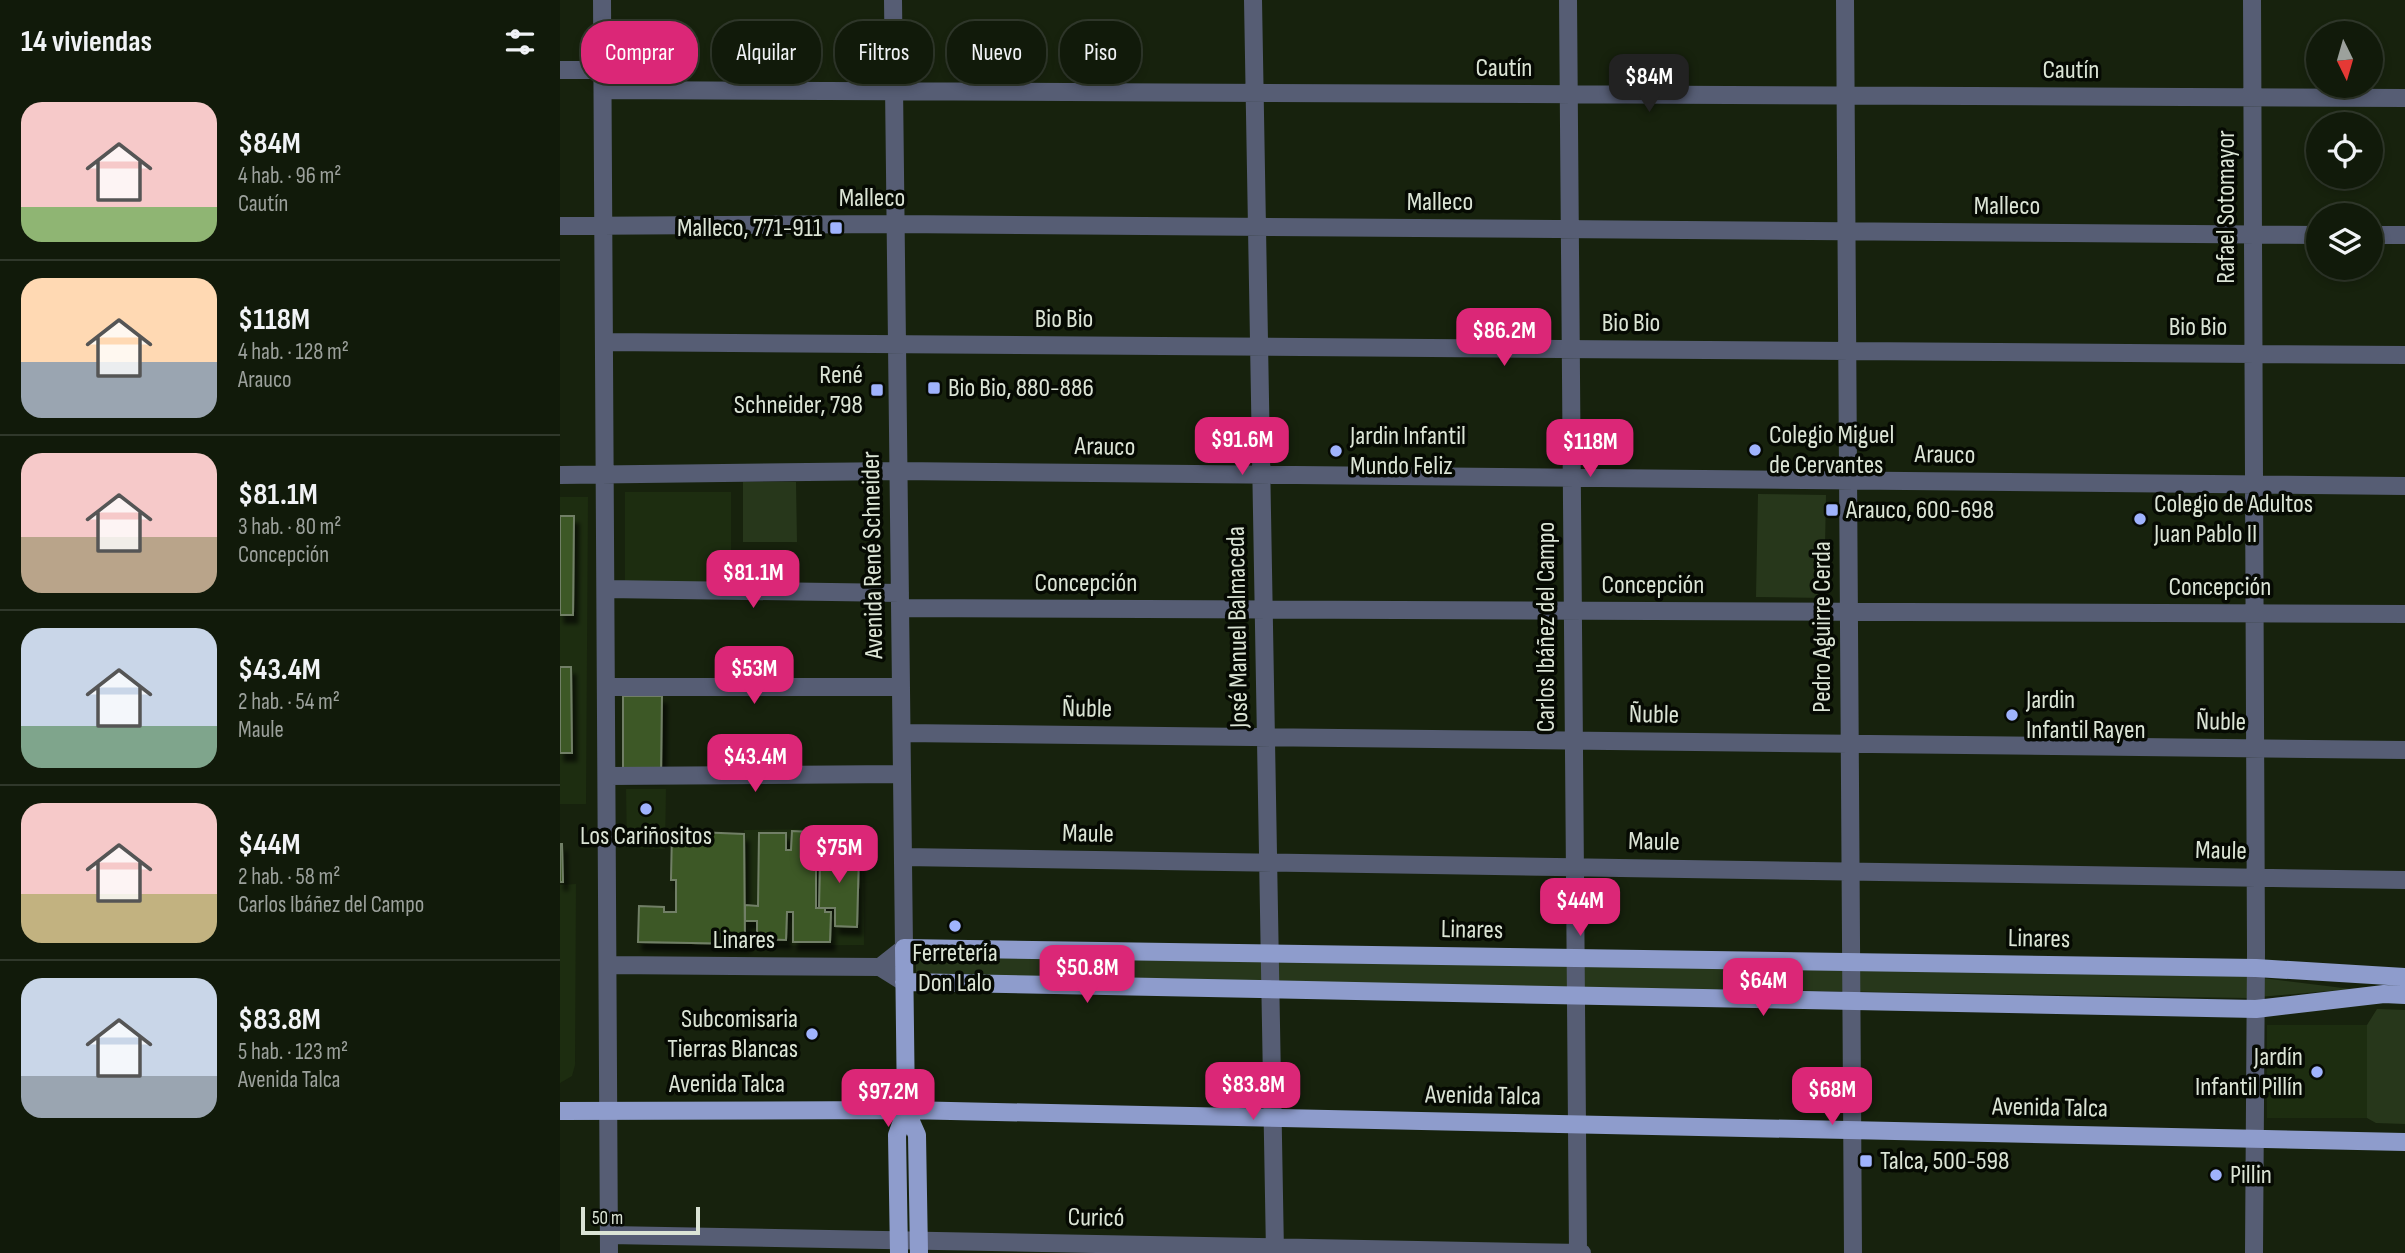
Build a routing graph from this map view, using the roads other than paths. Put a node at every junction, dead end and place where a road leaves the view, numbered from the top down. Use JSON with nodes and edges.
{"nodes":[{"id":1,"x":602,"y":0,"type":"edge"},
{"id":2,"x":893,"y":0,"type":"edge"},
{"id":3,"x":1254,"y":0,"type":"edge"},
{"id":4,"x":1568,"y":0,"type":"edge"},
{"id":5,"x":1845,"y":0,"type":"edge"},
{"id":6,"x":2252,"y":0,"type":"edge"},
{"id":7,"x":602,"y":21,"type":"edge"},
{"id":8,"x":560,"y":70,"type":"edge"},
{"id":9,"x":581,"y":70,"type":"edge"},
{"id":10,"x":603,"y":84,"type":"edge"},
{"id":11,"x":603,"y":90,"type":"junction"},
{"id":12,"x":894,"y":91,"type":"junction"},
{"id":13,"x":1255,"y":93,"type":"junction"},
{"id":14,"x":1568,"y":94,"type":"junction"},
{"id":15,"x":1845,"y":95,"type":"junction"},
{"id":16,"x":2252,"y":97,"type":"junction"},
{"id":17,"x":2405,"y":98,"type":"edge"},
{"id":18,"x":896,"y":224,"type":"junction"},
{"id":19,"x":560,"y":226,"type":"edge"},
{"id":20,"x":604,"y":226,"type":"junction"},
{"id":21,"x":1257,"y":227,"type":"junction"},
{"id":22,"x":1569,"y":229,"type":"junction"},
{"id":23,"x":1846,"y":231,"type":"junction"},
{"id":24,"x":2252,"y":234,"type":"junction"},
{"id":25,"x":2306,"y":234,"type":"edge"},
{"id":26,"x":2383,"y":235,"type":"edge"},
{"id":27,"x":2405,"y":235,"type":"edge"},
{"id":28,"x":604,"y":342,"type":"junction"},
{"id":29,"x":897,"y":344,"type":"junction"},
{"id":30,"x":1259,"y":347,"type":"junction"},
{"id":31,"x":1570,"y":349,"type":"junction"},
{"id":32,"x":1847,"y":351,"type":"junction"},
{"id":33,"x":2253,"y":354,"type":"junction"},
{"id":34,"x":2405,"y":355,"type":"edge"},
{"id":35,"x":898,"y":471,"type":"junction"},
{"id":36,"x":560,"y":475,"type":"edge"},
{"id":37,"x":605,"y":475,"type":"junction"},
{"id":38,"x":1262,"y":475,"type":"junction"},
{"id":39,"x":1571,"y":478,"type":"junction"},
{"id":40,"x":1848,"y":480,"type":"junction"},
{"id":41,"x":2254,"y":484,"type":"junction"},
{"id":42,"x":2405,"y":486,"type":"edge"},
{"id":43,"x":606,"y":589,"type":"junction"},
{"id":44,"x":900,"y":600,"type":"junction"},
{"id":45,"x":1264,"y":610,"type":"junction"},
{"id":46,"x":1572,"y":611,"type":"junction"},
{"id":47,"x":1848,"y":612,"type":"junction"},
{"id":48,"x":2254,"y":613,"type":"junction"},
{"id":49,"x":2405,"y":614,"type":"edge"},
{"id":50,"x":606,"y":687,"type":"junction"},
{"id":51,"x":901,"y":687,"type":"junction"},
{"id":52,"x":902,"y":733,"type":"junction"},
{"id":53,"x":1266,"y":737,"type":"junction"},
{"id":54,"x":1573,"y":741,"type":"junction"},
{"id":55,"x":1849,"y":744,"type":"junction"},
{"id":56,"x":2255,"y":748,"type":"junction"},
{"id":57,"x":2405,"y":750,"type":"edge"},
{"id":58,"x":902,"y":774,"type":"junction"},
{"id":59,"x":607,"y":776,"type":"junction"},
{"id":60,"x":903,"y":857,"type":"junction"},
{"id":61,"x":1268,"y":863,"type":"junction"},
{"id":62,"x":1574,"y":867,"type":"junction"},
{"id":63,"x":1850,"y":872,"type":"junction"},
{"id":64,"x":2255,"y":878,"type":"junction"},
{"id":65,"x":2405,"y":880,"type":"edge"},
{"id":66,"x":904,"y":948,"type":"junction"},
{"id":67,"x":1270,"y":954,"type":"junction"},
{"id":68,"x":1575,"y":957,"type":"junction"},
{"id":69,"x":1850,"y":962,"type":"junction"},
{"id":70,"x":608,"y":965,"type":"junction"},
{"id":71,"x":880,"y":967,"type":"junction"},
{"id":72,"x":2256,"y":968,"type":"junction"},
{"id":73,"x":2405,"y":977,"type":"edge"},
{"id":74,"x":905,"y":982,"type":"junction"},
{"id":75,"x":1270,"y":989,"type":"junction"},
{"id":76,"x":1575,"y":995,"type":"junction"},
{"id":77,"x":2405,"y":995,"type":"edge"},
{"id":78,"x":1851,"y":1000,"type":"junction"},
{"id":79,"x":2256,"y":1009,"type":"junction"},
{"id":80,"x":906,"y":1110,"type":"junction"},
{"id":81,"x":560,"y":1111,"type":"edge"},
{"id":82,"x":608,"y":1111,"type":"junction"},
{"id":83,"x":1273,"y":1118,"type":"junction"},
{"id":84,"x":1576,"y":1124,"type":"junction"},
{"id":85,"x":1852,"y":1130,"type":"junction"},
{"id":86,"x":2255,"y":1139,"type":"junction"},
{"id":87,"x":2405,"y":1142,"type":"edge"},
{"id":88,"x":609,"y":1244,"type":"edge"},
{"id":89,"x":899,"y":1247,"type":"edge"},
{"id":90,"x":919,"y":1247,"type":"edge"},
{"id":91,"x":1275,"y":1250,"type":"edge"},
{"id":92,"x":1580,"y":1253,"type":"edge"},
{"id":93,"x":1853,"y":1253,"type":"edge"},
{"id":94,"x":2254,"y":1253,"type":"edge"}],
"edges":[{"from":1,"to":7,"type":"street"},
{"from":2,"to":12,"type":"street","name":"Avenida René Schneider"},
{"from":3,"to":13,"type":"street","name":"José Manuel Balmaceda"},
{"from":4,"to":14,"type":"street","name":"Carlos Ibáñez del Campo"},
{"from":5,"to":15,"type":"street","name":"Pedro Aguirre Cerda"},
{"from":6,"to":16,"type":"street","name":"Rafael Sotomayor"},
{"from":8,"to":9,"type":"street"},
{"from":10,"to":11,"type":"street"},
{"from":11,"to":12,"type":"street","name":"Cautín"},
{"from":11,"to":20,"type":"street"},
{"from":12,"to":13,"type":"street","name":"Cautín"},
{"from":12,"to":18,"type":"street","name":"Avenida René Schneider"},
{"from":13,"to":14,"type":"street","name":"Cautín"},
{"from":13,"to":21,"type":"street","name":"José Manuel Balmaceda"},
{"from":14,"to":15,"type":"street","name":"Cautín"},
{"from":14,"to":22,"type":"street","name":"Carlos Ibáñez del Campo"},
{"from":15,"to":16,"type":"street","name":"Cautín"},
{"from":15,"to":23,"type":"street","name":"Pedro Aguirre Cerda"},
{"from":16,"to":17,"type":"street","name":"Cautín"},
{"from":16,"to":24,"type":"street","name":"Rafael Sotomayor"},
{"from":18,"to":20,"type":"street","name":"Malleco"},
{"from":18,"to":21,"type":"street","name":"Malleco"},
{"from":18,"to":29,"type":"street","name":"Avenida René Schneider"},
{"from":19,"to":20,"type":"street","name":"Malleco"},
{"from":20,"to":28,"type":"street"},
{"from":21,"to":22,"type":"street","name":"Malleco"},
{"from":21,"to":30,"type":"street","name":"José Manuel Balmaceda"},
{"from":22,"to":23,"type":"street","name":"Malleco"},
{"from":22,"to":31,"type":"street","name":"Carlos Ibáñez del Campo"},
{"from":23,"to":24,"type":"street","name":"Malleco"},
{"from":23,"to":32,"type":"street","name":"Pedro Aguirre Cerda"},
{"from":24,"to":25,"type":"street","name":"Malleco"},
{"from":24,"to":33,"type":"street","name":"Rafael Sotomayor"},
{"from":26,"to":27,"type":"street"},
{"from":28,"to":29,"type":"street","name":"Bio Bio"},
{"from":28,"to":37,"type":"street"},
{"from":29,"to":30,"type":"street","name":"Bio Bio"},
{"from":29,"to":35,"type":"street","name":"Avenida René Schneider"},
{"from":30,"to":31,"type":"street","name":"Bio Bio"},
{"from":30,"to":38,"type":"street","name":"José Manuel Balmaceda"},
{"from":31,"to":32,"type":"street","name":"Bio Bio"},
{"from":31,"to":39,"type":"street","name":"Carlos Ibáñez del Campo"},
{"from":32,"to":33,"type":"street","name":"Bio Bio"},
{"from":32,"to":40,"type":"street","name":"Pedro Aguirre Cerda"},
{"from":33,"to":34,"type":"street","name":"Bio Bio"},
{"from":33,"to":41,"type":"street","name":"Rafael Sotomayor"},
{"from":35,"to":37,"type":"street","name":"Arauco"},
{"from":35,"to":38,"type":"street","name":"Arauco"},
{"from":35,"to":44,"type":"street","name":"Avenida René Schneider"},
{"from":36,"to":37,"type":"street","name":"Arauco"},
{"from":37,"to":43,"type":"street"},
{"from":38,"to":39,"type":"street","name":"Arauco"},
{"from":38,"to":45,"type":"street","name":"José Manuel Balmaceda"},
{"from":39,"to":40,"type":"street","name":"Arauco"},
{"from":39,"to":46,"type":"street","name":"Carlos Ibáñez del Campo"},
{"from":40,"to":41,"type":"street","name":"Arauco"},
{"from":40,"to":47,"type":"street","name":"Pedro Aguirre Cerda"},
{"from":41,"to":42,"type":"street","name":"Arauco"},
{"from":41,"to":48,"type":"street","name":"Rafael Sotomayor"},
{"from":43,"to":44,"type":"street","name":"Concepción"},
{"from":43,"to":50,"type":"street"},
{"from":44,"to":45,"type":"street","name":"Concepción"},
{"from":44,"to":51,"type":"street","name":"Avenida René Schneider"},
{"from":45,"to":46,"type":"street","name":"Concepción"},
{"from":45,"to":53,"type":"street","name":"José Manuel Balmaceda"},
{"from":46,"to":47,"type":"street","name":"Concepción"},
{"from":46,"to":54,"type":"street","name":"Carlos Ibáñez del Campo"},
{"from":47,"to":48,"type":"street","name":"Concepción"},
{"from":47,"to":55,"type":"street","name":"Pedro Aguirre Cerda"},
{"from":48,"to":49,"type":"street","name":"Concepción"},
{"from":48,"to":56,"type":"street","name":"Rafael Sotomayor"},
{"from":50,"to":51,"type":"street"},
{"from":50,"to":59,"type":"street"},
{"from":51,"to":52,"type":"street","name":"Avenida René Schneider"},
{"from":52,"to":53,"type":"street","name":"Ñuble"},
{"from":52,"to":58,"type":"street","name":"Avenida René Schneider"},
{"from":53,"to":54,"type":"street","name":"Ñuble"},
{"from":53,"to":61,"type":"street","name":"José Manuel Balmaceda"},
{"from":54,"to":55,"type":"street","name":"Ñuble"},
{"from":54,"to":62,"type":"street","name":"Carlos Ibáñez del Campo"},
{"from":55,"to":56,"type":"street","name":"Ñuble"},
{"from":55,"to":63,"type":"street","name":"Pedro Aguirre Cerda"},
{"from":56,"to":57,"type":"street","name":"Ñuble"},
{"from":56,"to":64,"type":"street","name":"Rafael Sotomayor"},
{"from":58,"to":59,"type":"street"},
{"from":58,"to":60,"type":"street","name":"Avenida René Schneider"},
{"from":59,"to":70,"type":"street"},
{"from":60,"to":61,"type":"street","name":"Maule"},
{"from":60,"to":66,"type":"street","name":"Avenida René Schneider"},
{"from":61,"to":62,"type":"street","name":"Maule"},
{"from":61,"to":67,"type":"street","name":"José Manuel Balmaceda"},
{"from":62,"to":63,"type":"street","name":"Maule"},
{"from":62,"to":68,"type":"street","name":"Carlos Ibáñez del Campo"},
{"from":63,"to":64,"type":"street","name":"Maule"},
{"from":63,"to":69,"type":"street","name":"Pedro Aguirre Cerda"},
{"from":64,"to":65,"type":"street","name":"Maule"},
{"from":64,"to":72,"type":"street","name":"Rafael Sotomayor"},
{"from":66,"to":67,"type":"main road","name":"Linares"},
{"from":66,"to":71,"type":"street"},
{"from":66,"to":74,"type":"main road","name":"Avenida René Schneider"},
{"from":67,"to":68,"type":"main road","name":"Linares"},
{"from":67,"to":75,"type":"street","name":"José Manuel Balmaceda"},
{"from":68,"to":69,"type":"main road","name":"Linares"},
{"from":68,"to":76,"type":"street","name":"Carlos Ibáñez del Campo"},
{"from":69,"to":72,"type":"main road","name":"Linares"},
{"from":69,"to":78,"type":"street","name":"Pedro Aguirre Cerda"},
{"from":70,"to":71,"type":"street","name":"Linares"},
{"from":70,"to":82,"type":"street"},
{"from":71,"to":74,"type":"street"},
{"from":72,"to":73,"type":"main road","name":"Linares"},
{"from":72,"to":79,"type":"street","name":"Rafael Sotomayor"},
{"from":74,"to":75,"type":"main road"},
{"from":74,"to":80,"type":"main road","name":"Avenida René Schneider"},
{"from":75,"to":76,"type":"main road"},
{"from":75,"to":83,"type":"street","name":"José Manuel Balmaceda"},
{"from":76,"to":78,"type":"main road"},
{"from":76,"to":84,"type":"street","name":"Carlos Ibáñez del Campo"},
{"from":77,"to":79,"type":"main road"},
{"from":78,"to":79,"type":"main road"},
{"from":78,"to":85,"type":"street","name":"Pedro Aguirre Cerda"},
{"from":79,"to":86,"type":"street","name":"Rafael Sotomayor"},
{"from":80,"to":82,"type":"main road","name":"Avenida Talca"},
{"from":80,"to":83,"type":"main road","name":"Avenida Talca"},
{"from":80,"to":89,"type":"main road","name":"Avenida René Schneider"},
{"from":80,"to":90,"type":"main road","name":"Avenida René Schneider"},
{"from":81,"to":82,"type":"main road","name":"Avenida Talca"},
{"from":82,"to":88,"type":"street"},
{"from":83,"to":84,"type":"main road","name":"Avenida Talca"},
{"from":83,"to":91,"type":"street","name":"José Manuel Balmaceda"},
{"from":84,"to":85,"type":"main road","name":"Avenida Talca"},
{"from":84,"to":92,"type":"street","name":"Carlos Ibáñez del Campo"},
{"from":85,"to":86,"type":"main road","name":"Avenida Talca"},
{"from":85,"to":93,"type":"street","name":"Pedro Aguirre Cerda"},
{"from":86,"to":87,"type":"main road","name":"Avenida Talca"},
{"from":86,"to":94,"type":"street","name":"Rafael Sotomayor"},
{"from":88,"to":89,"type":"street","name":"Curicó"},
{"from":89,"to":90,"type":"street","name":"Curicó"},
{"from":90,"to":91,"type":"street","name":"Curicó"},
{"from":91,"to":92,"type":"street","name":"Curicó"}]}
